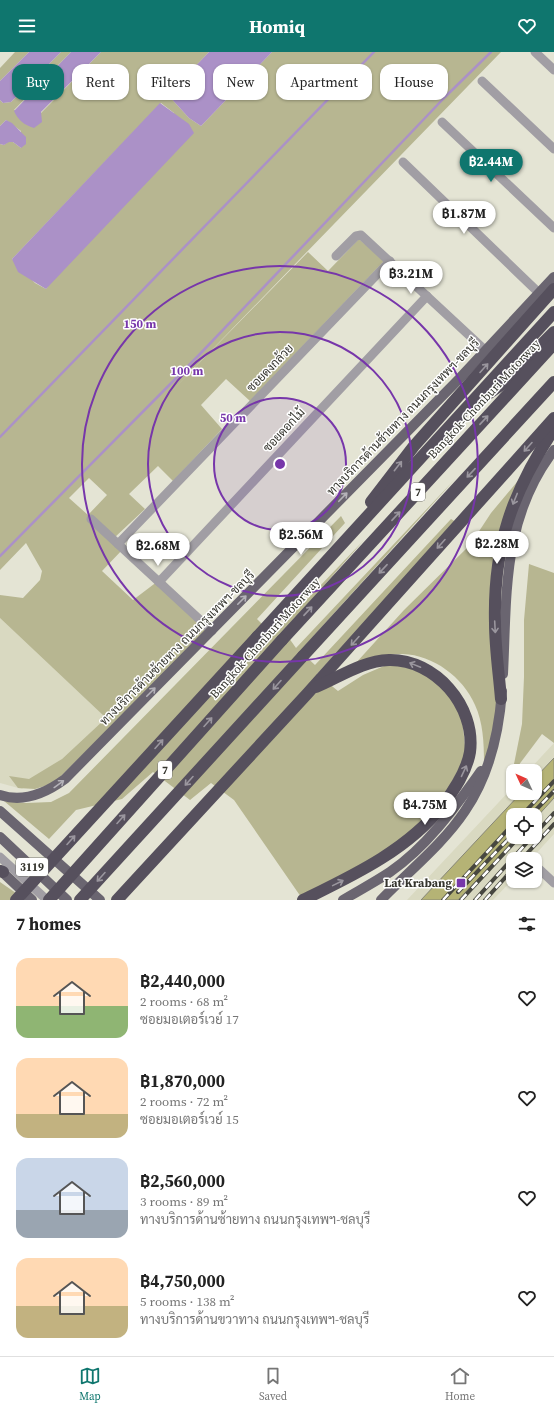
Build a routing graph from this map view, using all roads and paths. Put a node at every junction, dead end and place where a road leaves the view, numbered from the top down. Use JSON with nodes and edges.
{"nodes":[{"id":1,"x":536,"y":52,"type":"edge"},
{"id":2,"x":554,"y":70,"type":"edge"},
{"id":3,"x":482,"y":81,"type":"dead end"},
{"id":4,"x":442,"y":122,"type":"dead end"},
{"id":5,"x":554,"y":149,"type":"edge"},
{"id":6,"x":403,"y":162,"type":"dead end"},
{"id":7,"x":554,"y":228,"type":"edge"},
{"id":8,"x":336,"y":256,"type":"dead end"},
{"id":9,"x":390,"y":261,"type":"junction"},
{"id":10,"x":554,"y":276,"type":"edge"},
{"id":11,"x":554,"y":289,"type":"edge"},
{"id":12,"x":539,"y":293,"type":"junction"},
{"id":13,"x":427,"y":296,"type":"junction"},
{"id":14,"x":554,"y":312,"type":"edge"},
{"id":15,"x":554,"y":332,"type":"edge"},
{"id":16,"x":554,"y":344,"type":"edge"},
{"id":17,"x":486,"y":351,"type":"junction"},
{"id":18,"x":554,"y":382,"type":"edge"},
{"id":19,"x":458,"y":416,"type":"junction"},
{"id":20,"x":554,"y":418,"type":"edge"},
{"id":21,"x":554,"y":429,"type":"edge"},
{"id":22,"x":554,"y":450,"type":"edge"},
{"id":23,"x":90,"y":519,"type":"dead end"},
{"id":24,"x":118,"y":544,"type":"junction"},
{"id":25,"x":334,"y":554,"type":"junction"},
{"id":26,"x":159,"y":582,"type":"junction"},
{"id":27,"x":212,"y":631,"type":"junction"},
{"id":28,"x":309,"y":692,"type":"junction"},
{"id":29,"x":501,"y":699,"type":"junction"},
{"id":30,"x":490,"y":758,"type":"junction"},
{"id":31,"x":0,"y":790,"type":"edge"},
{"id":32,"x":0,"y":795,"type":"edge"},
{"id":33,"x":23,"y":798,"type":"junction"},
{"id":34,"x":0,"y":811,"type":"edge"},
{"id":35,"x":0,"y":837,"type":"edge"},
{"id":36,"x":0,"y":858,"type":"edge"},
{"id":37,"x":1,"y":871,"type":"edge"},
{"id":38,"x":542,"y":872,"type":"edge"},
{"id":39,"x":554,"y":883,"type":"edge"},
{"id":40,"x":65,"y":898,"type":"edge"},
{"id":41,"x":16,"y":900,"type":"edge"},
{"id":42,"x":32,"y":900,"type":"edge"},
{"id":43,"x":48,"y":900,"type":"edge"},
{"id":44,"x":80,"y":900,"type":"edge"},
{"id":45,"x":100,"y":900,"type":"edge"},
{"id":46,"x":117,"y":900,"type":"edge"},
{"id":47,"x":303,"y":900,"type":"edge"},
{"id":48,"x":343,"y":900,"type":"edge"},
{"id":49,"x":381,"y":900,"type":"edge"}],
"edges":[{"from":1,"to":2,"type":"street"},
{"from":3,"to":5,"type":"street"},
{"from":4,"to":7,"type":"street"},
{"from":6,"to":12,"type":"street"},
{"from":8,"to":9,"type":"street"},
{"from":9,"to":13,"type":"street"},
{"from":9,"to":24,"type":"street","name":"ซอยดงกล้วย"},
{"from":10,"to":12,"type":"main road","name":"ทางบริการด้านซ้ายทาง ถนนกรุงเทพฯ-ชลบุรี"},
{"from":25,"to":11,"type":"highway","one_way":true},
{"from":12,"to":17,"type":"main road","name":"ทางบริการด้านซ้ายทาง ถนนกรุงเทพฯ-ชลบุรี"},
{"from":13,"to":17,"type":"street"},
{"from":13,"to":26,"type":"street","name":"ซอยดอกไม้"},
{"from":14,"to":19,"type":"highway"},
{"from":15,"to":19,"type":"highway"},
{"from":43,"to":16,"type":"highway","name":"Bangkok-Chonburi Motorway","number":"7","one_way":true,"bridge":true},
{"from":27,"to":17,"type":"main road","name":"ทางบริการด้านซ้ายทาง ถนนกรุงเทพฯ-ชลบุรี","one_way":true},
{"from":18,"to":44,"type":"highway","number":"7","one_way":true,"bridge":true},
{"from":19,"to":25,"type":"highway"},
{"from":20,"to":28,"type":"highway","one_way":true},
{"from":21,"to":29,"type":"highway","one_way":true},
{"from":22,"to":29,"type":"main road"},
{"from":23,"to":24,"type":"street"},
{"from":24,"to":26,"type":"street"},
{"from":41,"to":25,"type":"highway","one_way":true,"bridge":true},
{"from":26,"to":27,"type":"street"},
{"from":33,"to":27,"type":"main road","name":"ทางบริการด้านซ้ายทาง ถนนกรุงเทพฯ-ชลบุรี","one_way":true},
{"from":28,"to":46,"type":"highway"},
{"from":47,"to":28,"type":"highway","one_way":true},
{"from":29,"to":30,"type":"main road"},
{"from":30,"to":48,"type":"main road"},
{"from":30,"to":49,"type":"main road"},
{"from":31,"to":33,"type":"main road"},
{"from":32,"to":33,"type":"main road","name":"ทางบริการด้านซ้ายทาง ถนนกรุงเทพฯ-ชลบุรี"},
{"from":34,"to":45,"type":"main road"},
{"from":35,"to":40,"type":"main road","number":"3119"},
{"from":36,"to":43,"type":"street"},
{"from":37,"to":42,"type":"main road","number":"3119"},
{"from":38,"to":39,"type":"street"}]}
